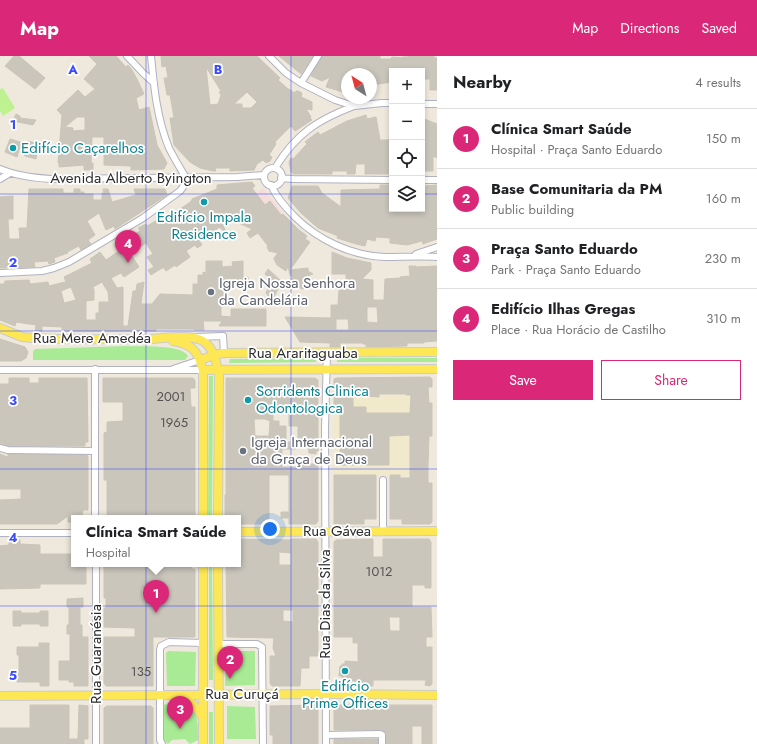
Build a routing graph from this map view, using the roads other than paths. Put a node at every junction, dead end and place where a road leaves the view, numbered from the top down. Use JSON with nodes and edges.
{"nodes":[{"id":1,"x":127,"y":56,"type":"edge"},
{"id":2,"x":151,"y":56,"type":"edge"},
{"id":3,"x":269,"y":56,"type":"edge"},
{"id":4,"x":318,"y":56,"type":"edge"},
{"id":5,"x":154,"y":83,"type":"junction"},
{"id":6,"x":301,"y":83,"type":"junction"},
{"id":7,"x":389,"y":103,"type":"edge"},
{"id":8,"x":425,"y":104,"type":"edge"},
{"id":9,"x":437,"y":104,"type":"edge"},
{"id":10,"x":425,"y":105,"type":"edge"},
{"id":11,"x":354,"y":106,"type":"junction"},
{"id":12,"x":437,"y":108,"type":"edge"},
{"id":13,"x":275,"y":168,"type":"junction"},
{"id":14,"x":0,"y":169,"type":"edge"},
{"id":15,"x":10,"y":173,"type":"junction"},
{"id":16,"x":264,"y":175,"type":"junction"},
{"id":17,"x":186,"y":178,"type":"junction"},
{"id":18,"x":281,"y":178,"type":"junction"},
{"id":19,"x":0,"y":179,"type":"edge"},
{"id":20,"x":389,"y":180,"type":"edge"},
{"id":21,"x":425,"y":180,"type":"edge"},
{"id":22,"x":437,"y":180,"type":"edge"},
{"id":23,"x":271,"y":185,"type":"junction"},
{"id":24,"x":437,"y":247,"type":"edge"},
{"id":25,"x":410,"y":256,"type":"junction"},
{"id":26,"x":437,"y":257,"type":"edge"},
{"id":27,"x":0,"y":273,"type":"edge"},
{"id":28,"x":0,"y":328,"type":"edge"},
{"id":29,"x":190,"y":337,"type":"junction"},
{"id":30,"x":163,"y":338,"type":"junction"},
{"id":31,"x":327,"y":352,"type":"junction"},
{"id":32,"x":437,"y":352,"type":"edge"},
{"id":33,"x":224,"y":353,"type":"junction"},
{"id":34,"x":214,"y":355,"type":"junction"},
{"id":35,"x":200,"y":360,"type":"junction"},
{"id":36,"x":327,"y":368,"type":"junction"},
{"id":37,"x":95,"y":369,"type":"junction"},
{"id":38,"x":171,"y":369,"type":"junction"},
{"id":39,"x":218,"y":369,"type":"junction"},
{"id":40,"x":437,"y":369,"type":"edge"},
{"id":41,"x":0,"y":370,"type":"edge"},
{"id":42,"x":203,"y":370,"type":"junction"},
{"id":43,"x":0,"y":448,"type":"edge"},
{"id":44,"x":95,"y":451,"type":"junction"},
{"id":45,"x":383,"y":480,"type":"dead end"},
{"id":46,"x":95,"y":515,"type":"edge"},
{"id":47,"x":203,"y":515,"type":"edge"},
{"id":48,"x":218,"y":515,"type":"edge"},
{"id":49,"x":383,"y":531,"type":"junction"},
{"id":50,"x":437,"y":531,"type":"edge"},
{"id":51,"x":241,"y":532,"type":"edge"},
{"id":52,"x":325,"y":532,"type":"junction"},
{"id":53,"x":0,"y":533,"type":"edge"},
{"id":54,"x":71,"y":533,"type":"edge"},
{"id":55,"x":96,"y":567,"type":"edge"},
{"id":56,"x":203,"y":567,"type":"edge"},
{"id":57,"x":218,"y":567,"type":"edge"},
{"id":58,"x":203,"y":643,"type":"junction"},
{"id":59,"x":219,"y":644,"type":"junction"},
{"id":60,"x":96,"y":694,"type":"junction"},
{"id":61,"x":160,"y":694,"type":"junction"},
{"id":62,"x":178,"y":694,"type":"junction"},
{"id":63,"x":203,"y":694,"type":"junction"},
{"id":64,"x":219,"y":694,"type":"junction"},
{"id":65,"x":262,"y":694,"type":"junction"},
{"id":66,"x":326,"y":694,"type":"junction"},
{"id":67,"x":437,"y":695,"type":"edge"},
{"id":68,"x":0,"y":696,"type":"edge"},
{"id":69,"x":203,"y":718,"type":"junction"},
{"id":70,"x":326,"y":735,"type":"junction"},
{"id":71,"x":96,"y":744,"type":"edge"},
{"id":72,"x":162,"y":744,"type":"edge"},
{"id":73,"x":203,"y":744,"type":"edge"},
{"id":74,"x":219,"y":744,"type":"edge"},
{"id":75,"x":263,"y":744,"type":"edge"},
{"id":76,"x":326,"y":744,"type":"edge"},
{"id":77,"x":382,"y":744,"type":"edge"}],
"edges":[{"from":1,"to":5,"type":"street"},
{"from":2,"to":5,"type":"street"},
{"from":3,"to":6,"type":"street"},
{"from":4,"to":6,"type":"street"},
{"from":5,"to":17,"type":"street"},
{"from":6,"to":11,"type":"street"},
{"from":7,"to":11,"type":"street"},
{"from":8,"to":9,"type":"street"},
{"from":10,"to":12,"type":"street"},
{"from":11,"to":13,"type":"street"},
{"from":13,"to":16,"type":"street"},
{"from":13,"to":18,"type":"street"},
{"from":14,"to":15,"type":"street","name":"Avenida Alberto Byington"},
{"from":15,"to":17,"type":"street","name":"Avenida Alberto Byington"},
{"from":15,"to":19,"type":"street"},
{"from":16,"to":17,"type":"street","name":"Avenida Alberto Byington"},
{"from":16,"to":23,"type":"street"},
{"from":17,"to":27,"type":"street"},
{"from":18,"to":20,"type":"street"},
{"from":18,"to":23,"type":"street"},
{"from":21,"to":22,"type":"street"},
{"from":23,"to":25,"type":"street"},
{"from":24,"to":25,"type":"street"},
{"from":25,"to":26,"type":"street"},
{"from":28,"to":30,"type":"main road","name":"Rua Mere Amedéa"},
{"from":29,"to":30,"type":"main road","name":"Rua Mere Amedéa"},
{"from":29,"to":33,"type":"street"},
{"from":29,"to":34,"type":"main road","name":"Rua Mere Amedéa"},
{"from":30,"to":35,"type":"main road","name":"Rua Mere Amedéa"},
{"from":31,"to":32,"type":"main road","name":"Rua Araritaguaba"},
{"from":31,"to":33,"type":"main road","name":"Rua Araritaguaba"},
{"from":31,"to":36,"type":"street","name":"Rua Dias da Silva"},
{"from":33,"to":34,"type":"main road","name":"Rua Araritaguaba"},
{"from":34,"to":35,"type":"main road","name":"Rua Araritaguaba"},
{"from":34,"to":39,"type":"main road","name":"Rua Mere Amedéa"},
{"from":35,"to":38,"type":"street","name":"Rua Araritaguaba"},
{"from":35,"to":42,"type":"main road","name":"Rua Mere Amedéa"},
{"from":36,"to":39,"type":"main road","name":"Rua Araritaguaba"},
{"from":36,"to":40,"type":"main road","name":"Rua Araritaguaba"},
{"from":36,"to":52,"type":"street","name":"Rua Dias da Silva"},
{"from":37,"to":38,"type":"street","name":"Rua Araritaguaba"},
{"from":37,"to":41,"type":"street","name":"Rua Araritaguaba"},
{"from":37,"to":44,"type":"street"},
{"from":38,"to":42,"type":"street","name":"Rua Araritaguaba"},
{"from":39,"to":42,"type":"main road","name":"Rua Araritaguaba"},
{"from":39,"to":48,"type":"main road","name":"Rua Mere Amedéa"},
{"from":42,"to":47,"type":"main road","name":"Rua Mere Amedéa"},
{"from":43,"to":44,"type":"street"},
{"from":44,"to":46,"type":"street"},
{"from":45,"to":49,"type":"street"},
{"from":49,"to":50,"type":"main road","name":"Rua Gávea"},
{"from":49,"to":52,"type":"main road","name":"Rua Gávea"},
{"from":51,"to":52,"type":"main road","name":"Rua Gávea"},
{"from":52,"to":66,"type":"street","name":"Rua Dias da Silva"},
{"from":53,"to":54,"type":"street"},
{"from":55,"to":60,"type":"street","name":"Rua Guaranésia"},
{"from":56,"to":58,"type":"main road"},
{"from":57,"to":59,"type":"main road"},
{"from":58,"to":61,"type":"street"},
{"from":58,"to":63,"type":"main road"},
{"from":59,"to":64,"type":"main road"},
{"from":59,"to":65,"type":"street"},
{"from":60,"to":61,"type":"main road","name":"Rua Curuçá"},
{"from":60,"to":68,"type":"main road","name":"Rua Curuçá"},
{"from":60,"to":71,"type":"street","name":"Rua Guaranésia"},
{"from":61,"to":62,"type":"main road","name":"Rua Curuçá"},
{"from":61,"to":72,"type":"street"},
{"from":62,"to":63,"type":"main road","name":"Rua Curuçá"},
{"from":62,"to":69,"type":"main road"},
{"from":63,"to":64,"type":"main road","name":"Rua Curuçá"},
{"from":63,"to":69,"type":"main road"},
{"from":64,"to":65,"type":"main road","name":"Rua Curuçá"},
{"from":64,"to":74,"type":"main road"},
{"from":65,"to":66,"type":"main road","name":"Rua Curuçá"},
{"from":65,"to":75,"type":"street"},
{"from":66,"to":67,"type":"main road","name":"Rua Curuçá"},
{"from":66,"to":70,"type":"street","name":"Rua Dias da Silva"},
{"from":69,"to":73,"type":"main road"},
{"from":70,"to":76,"type":"street","name":"Rua Dias da Silva"},
{"from":70,"to":77,"type":"street"}]}
